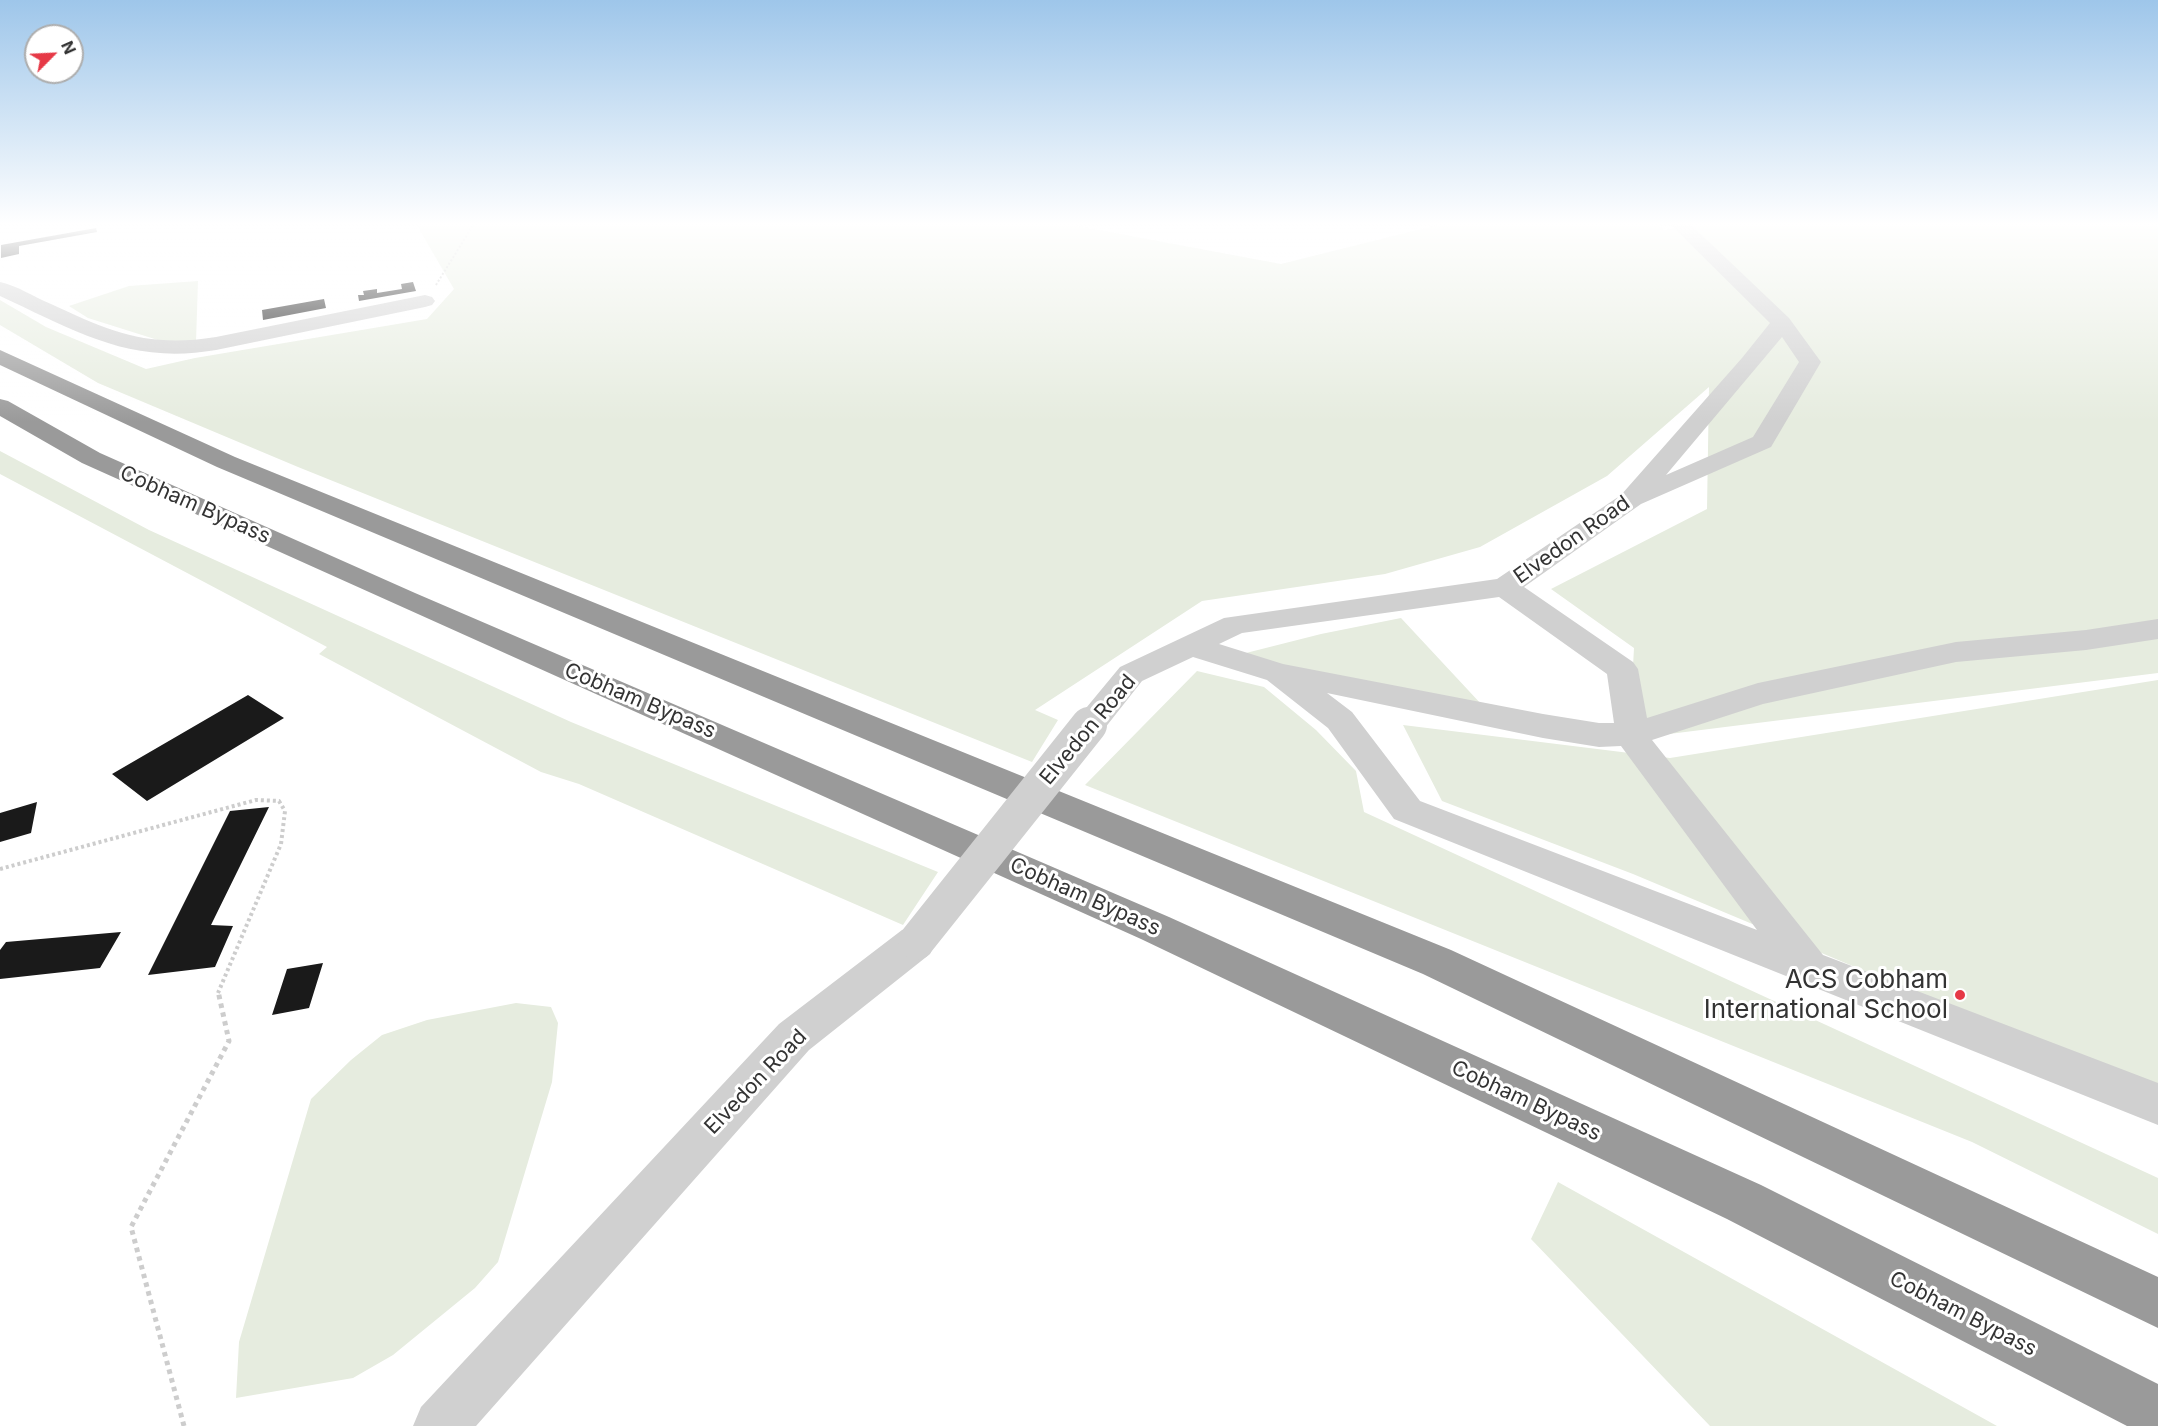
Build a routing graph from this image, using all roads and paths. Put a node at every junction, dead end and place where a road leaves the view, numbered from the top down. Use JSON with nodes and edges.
{"nodes":[{"id":1,"x":1,"y":289,"type":"edge"},
{"id":2,"x":433,"y":289,"type":"edge"},
{"id":3,"x":1747,"y":289,"type":"edge"},
{"id":4,"x":425,"y":301,"type":"joint"},
{"id":5,"x":1782,"y":322,"type":"junction"},
{"id":6,"x":0,"y":357,"type":"edge"},
{"id":7,"x":0,"y":406,"type":"edge"},
{"id":8,"x":1630,"y":501,"type":"junction"},
{"id":9,"x":1505,"y":587,"type":"junction"},
{"id":10,"x":2158,"y":629,"type":"edge"},
{"id":11,"x":1191,"y":646,"type":"junction"},
{"id":12,"x":1278,"y":673,"type":"junction"},
{"id":13,"x":1393,"y":696,"type":"junction"},
{"id":14,"x":1633,"y":734,"type":"junction"},
{"id":15,"x":1370,"y":760,"type":"junction"},
{"id":16,"x":0,"y":869,"type":"edge"},
{"id":17,"x":1808,"y":966,"type":"junction"},
{"id":18,"x":2158,"y":1104,"type":"edge"},
{"id":19,"x":2158,"y":1303,"type":"edge"},
{"id":20,"x":2158,"y":1413,"type":"edge"},
{"id":21,"x":184,"y":1426,"type":"edge"},
{"id":22,"x":440,"y":1426,"type":"edge"}],
"edges":[{"from":1,"to":4,"type":"street"},
{"from":2,"to":4,"type":"path"},
{"from":3,"to":5,"type":"street"},
{"from":5,"to":8,"type":"street","name":"Elvedon Road"},
{"from":5,"to":8,"type":"street"},
{"from":6,"to":19,"type":"highway"},
{"from":7,"to":20,"type":"highway","name":"Cobham Bypass"},
{"from":8,"to":9,"type":"street","name":"Elvedon Road"},
{"from":9,"to":11,"type":"street","name":"Elvedon Road"},
{"from":9,"to":14,"type":"street"},
{"from":10,"to":14,"type":"street"},
{"from":11,"to":12,"type":"street"},
{"from":11,"to":22,"type":"street","name":"Elvedon Road","bridge":true},
{"from":12,"to":13,"type":"street"},
{"from":12,"to":15,"type":"street"},
{"from":13,"to":14,"type":"street"},
{"from":13,"to":15,"type":"street"},
{"from":14,"to":17,"type":"street"},
{"from":15,"to":17,"type":"street"},
{"from":16,"to":21,"type":"path"},
{"from":17,"to":18,"type":"street"}]}
